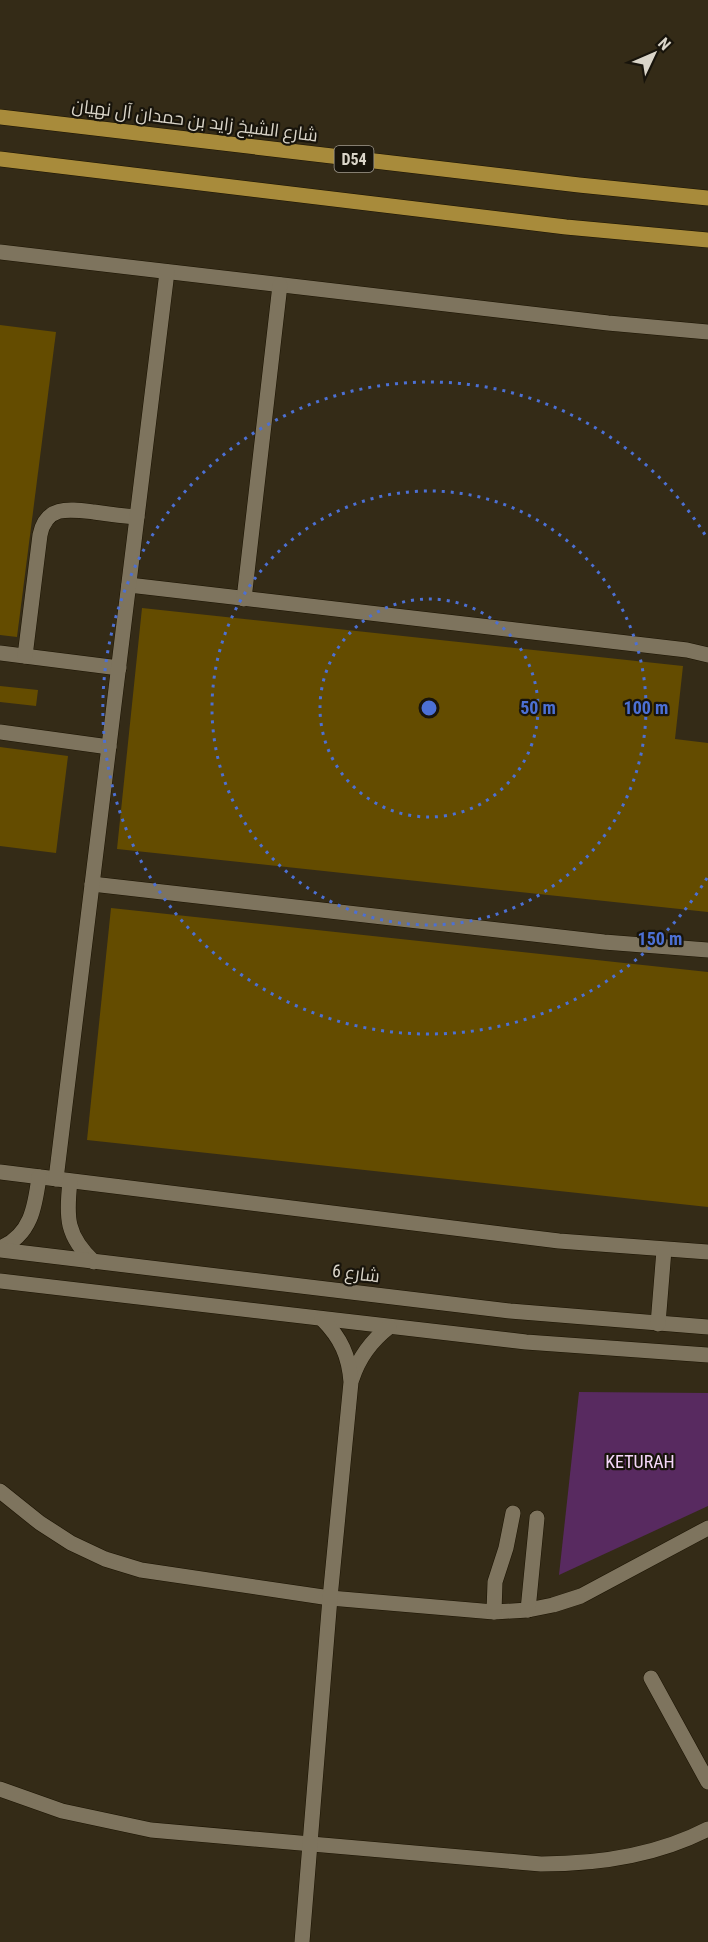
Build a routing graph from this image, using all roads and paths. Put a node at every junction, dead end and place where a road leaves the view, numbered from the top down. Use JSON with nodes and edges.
{"nodes":[{"id":1,"x":0,"y":117,"type":"edge"},
{"id":2,"x":0,"y":159,"type":"edge"},
{"id":3,"x":708,"y":198,"type":"edge"},
{"id":4,"x":708,"y":240,"type":"edge"},
{"id":5,"x":0,"y":252,"type":"edge"},
{"id":6,"x":167,"y":272,"type":"junction"},
{"id":7,"x":280,"y":285,"type":"junction"},
{"id":8,"x":708,"y":332,"type":"edge"},
{"id":9,"x":137,"y":517,"type":"junction"},
{"id":10,"x":129,"y":585,"type":"junction"},
{"id":11,"x":244,"y":598,"type":"junction"},
{"id":12,"x":0,"y":653,"type":"edge"},
{"id":13,"x":708,"y":655,"type":"edge"},
{"id":14,"x":25,"y":656,"type":"junction"},
{"id":15,"x":119,"y":668,"type":"junction"},
{"id":16,"x":0,"y":732,"type":"edge"},
{"id":17,"x":109,"y":747,"type":"junction"},
{"id":18,"x":93,"y":884,"type":"junction"},
{"id":19,"x":708,"y":950,"type":"edge"},
{"id":20,"x":0,"y":1172,"type":"edge"},
{"id":21,"x":39,"y":1177,"type":"junction"},
{"id":22,"x":63,"y":1180,"type":"junction"},
{"id":23,"x":0,"y":1249,"type":"edge"},
{"id":24,"x":664,"y":1250,"type":"junction"},
{"id":25,"x":708,"y":1252,"type":"edge"},
{"id":26,"x":94,"y":1262,"type":"junction"},
{"id":27,"x":1,"y":1285,"type":"edge"},
{"id":28,"x":322,"y":1319,"type":"junction"},
{"id":29,"x":658,"y":1324,"type":"junction"},
{"id":30,"x":708,"y":1326,"type":"edge"},
{"id":31,"x":390,"y":1327,"type":"junction"},
{"id":32,"x":708,"y":1355,"type":"edge"},
{"id":33,"x":351,"y":1382,"type":"junction"},
{"id":34,"x":0,"y":1491,"type":"edge"},
{"id":35,"x":513,"y":1513,"type":"dead end"},
{"id":36,"x":537,"y":1518,"type":"dead end"},
{"id":37,"x":708,"y":1528,"type":"edge"},
{"id":38,"x":330,"y":1598,"type":"junction"},
{"id":39,"x":528,"y":1610,"type":"junction"},
{"id":40,"x":494,"y":1612,"type":"junction"},
{"id":41,"x":651,"y":1678,"type":"dead end"},
{"id":42,"x":708,"y":1782,"type":"edge"},
{"id":43,"x":0,"y":1789,"type":"edge"},
{"id":44,"x":0,"y":1799,"type":"edge"},
{"id":45,"x":708,"y":1829,"type":"edge"},
{"id":46,"x":311,"y":1845,"type":"junction"},
{"id":47,"x":302,"y":1942,"type":"edge"}],
"edges":[{"from":1,"to":3,"type":"main road","name":"شارع الشيخ زايد بن حمدان آل نهيان","number":"D54"},
{"from":2,"to":4,"type":"main road"},
{"from":5,"to":6,"type":"street"},
{"from":6,"to":7,"type":"street"},
{"from":6,"to":9,"type":"street"},
{"from":7,"to":8,"type":"street"},
{"from":7,"to":11,"type":"street"},
{"from":9,"to":10,"type":"street"},
{"from":9,"to":14,"type":"street"},
{"from":10,"to":11,"type":"street"},
{"from":10,"to":15,"type":"street"},
{"from":11,"to":13,"type":"street"},
{"from":12,"to":14,"type":"street"},
{"from":14,"to":15,"type":"street"},
{"from":15,"to":17,"type":"street"},
{"from":16,"to":17,"type":"street"},
{"from":17,"to":18,"type":"street"},
{"from":18,"to":19,"type":"street"},
{"from":18,"to":22,"type":"street"},
{"from":20,"to":21,"type":"street"},
{"from":21,"to":22,"type":"street"},
{"from":21,"to":23,"type":"street"},
{"from":22,"to":24,"type":"street"},
{"from":22,"to":26,"type":"street"},
{"from":23,"to":26,"type":"street","name":"شارع 6"},
{"from":24,"to":25,"type":"street"},
{"from":24,"to":29,"type":"street"},
{"from":26,"to":29,"type":"street","name":"شارع 6"},
{"from":27,"to":28,"type":"street"},
{"from":28,"to":31,"type":"street"},
{"from":28,"to":33,"type":"street"},
{"from":29,"to":30,"type":"street","name":"شارع 6"},
{"from":31,"to":32,"type":"street"},
{"from":31,"to":33,"type":"street"},
{"from":33,"to":38,"type":"street"},
{"from":34,"to":38,"type":"street"},
{"from":35,"to":40,"type":"street"},
{"from":36,"to":39,"type":"street"},
{"from":37,"to":39,"type":"street"},
{"from":38,"to":40,"type":"street"},
{"from":38,"to":46,"type":"street"},
{"from":39,"to":40,"type":"street"},
{"from":41,"to":42,"type":"street"},
{"from":43,"to":44,"type":"street"},
{"from":43,"to":46,"type":"street"},
{"from":45,"to":46,"type":"street"},
{"from":46,"to":47,"type":"street"}]}
